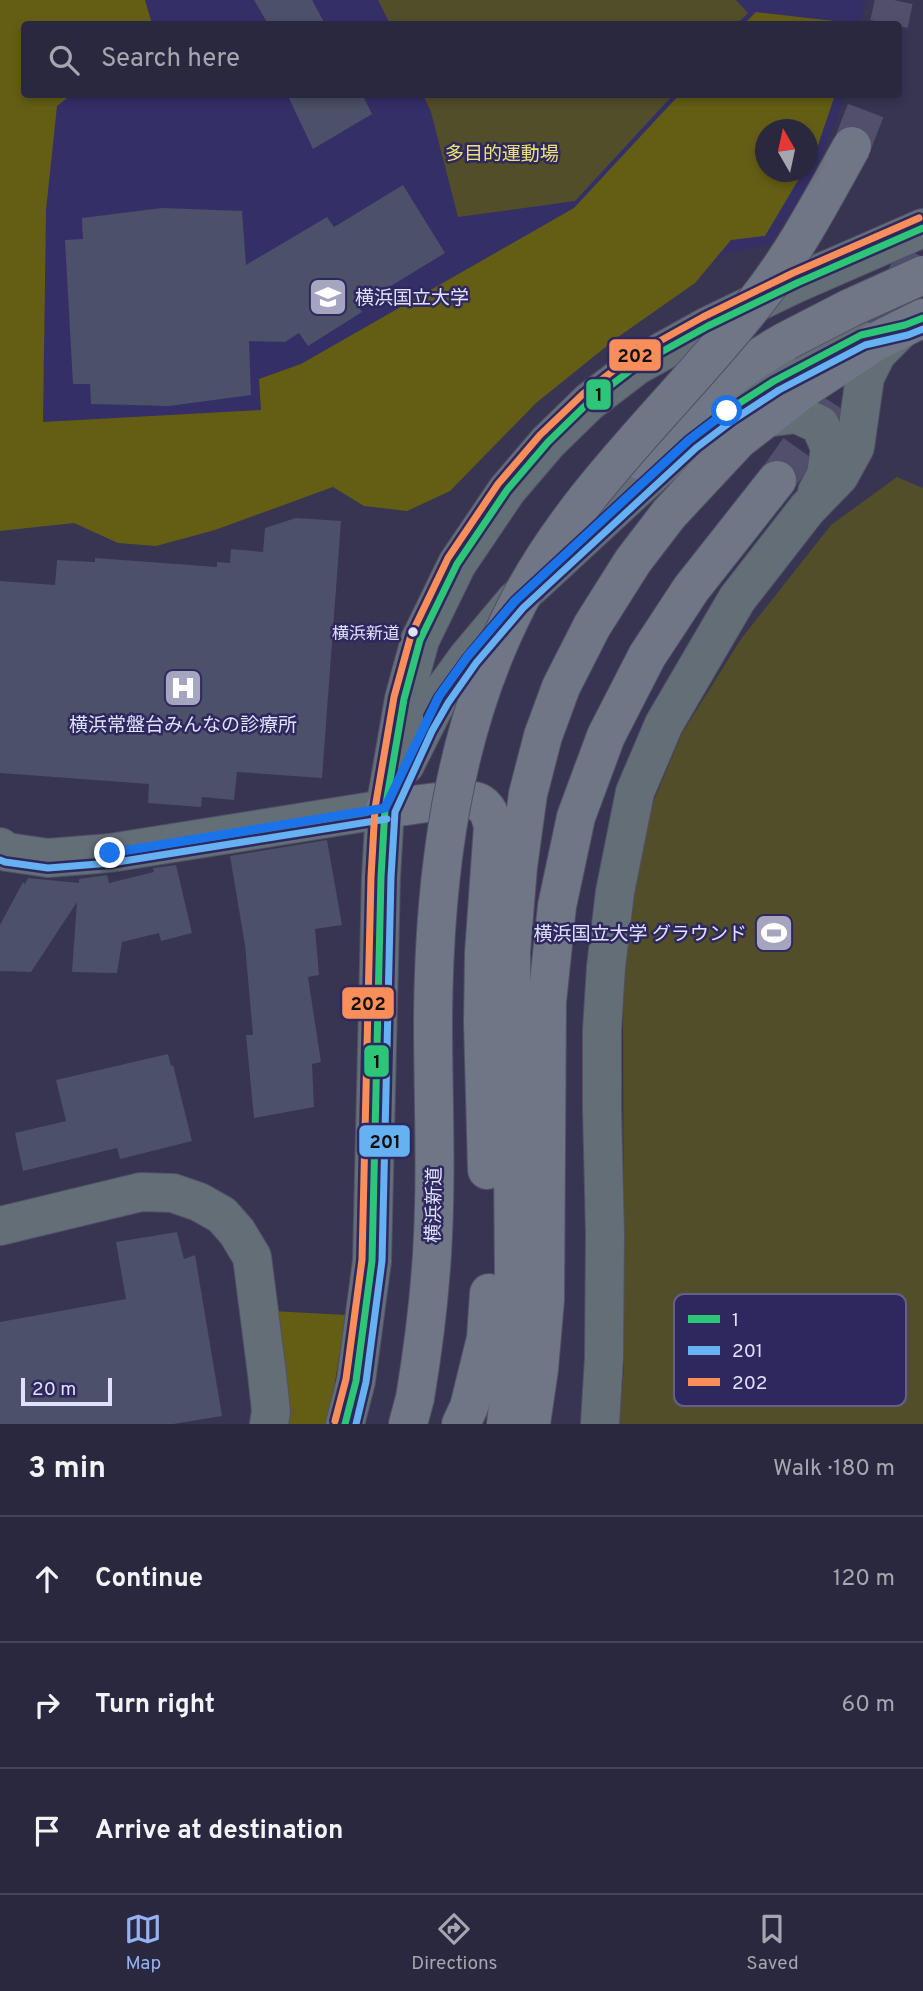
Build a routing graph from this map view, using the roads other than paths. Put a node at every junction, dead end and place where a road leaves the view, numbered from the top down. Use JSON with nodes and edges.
{"nodes":[{"id":1,"x":852,"y":146,"type":"tunnel mouth"},
{"id":2,"x":923,"y":228,"type":"edge"},
{"id":3,"x":923,"y":275,"type":"edge"},
{"id":4,"x":914,"y":321,"type":"edge"},
{"id":5,"x":765,"y":418,"type":"junction"},
{"id":6,"x":777,"y":480,"type":"tunnel mouth"},
{"id":7,"x":807,"y":509,"type":"junction"},
{"id":8,"x":544,"y":560,"type":"junction"},
{"id":9,"x":385,"y":808,"type":"junction"},
{"id":10,"x":0,"y":847,"type":"edge"},
{"id":11,"x":0,"y":1226,"type":"edge"},
{"id":12,"x":412,"y":1411,"type":"edge"},
{"id":13,"x":269,"y":1424,"type":"edge"},
{"id":14,"x":345,"y":1424,"type":"edge"},
{"id":15,"x":461,"y":1424,"type":"edge"},
{"id":16,"x":506,"y":1424,"type":"edge"},
{"id":17,"x":531,"y":1424,"type":"edge"},
{"id":18,"x":600,"y":1424,"type":"edge"}],
"edges":[{"from":1,"to":8,"type":"highway","bridge":true},
{"from":2,"to":9,"type":"street"},
{"from":3,"to":8,"type":"highway","name":"横浜新道","bridge":true},
{"from":4,"to":5,"type":"highway"},
{"from":4,"to":7,"type":"street"},
{"from":4,"to":9,"type":"street"},
{"from":5,"to":7,"type":"street"},
{"from":5,"to":16,"type":"highway"},
{"from":6,"to":17,"type":"highway"},
{"from":7,"to":18,"type":"street"},
{"from":8,"to":12,"type":"highway","name":"横浜新道","bridge":true},
{"from":9,"to":10,"type":"street"},
{"from":9,"to":14,"type":"street"},
{"from":9,"to":15,"type":"highway"},
{"from":11,"to":13,"type":"street"}]}
